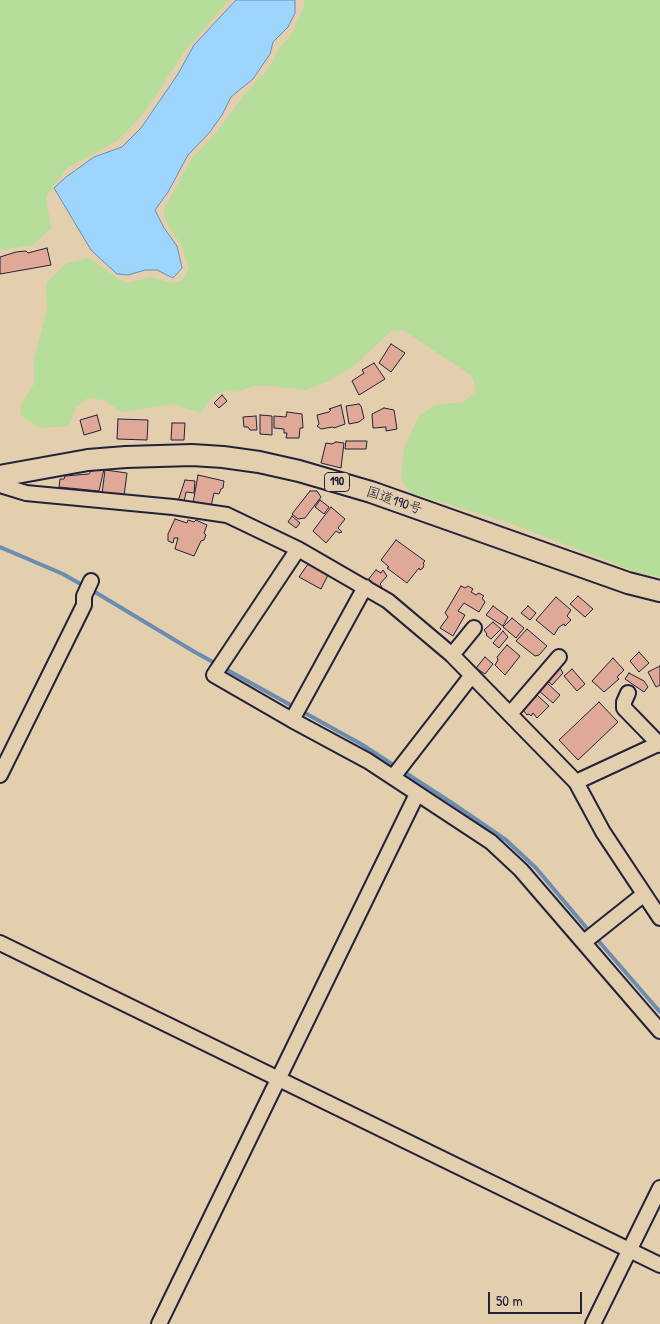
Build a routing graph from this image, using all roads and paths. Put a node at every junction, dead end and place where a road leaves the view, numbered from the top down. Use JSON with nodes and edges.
{"nodes":[{"id":1,"x":0,"y":476,"type":"edge"},
{"id":2,"x":0,"y":485,"type":"edge"},
{"id":3,"x":298,"y":549,"type":"junction"},
{"id":4,"x":91,"y":581,"type":"dead end"},
{"id":5,"x":365,"y":587,"type":"junction"},
{"id":6,"x":660,"y":592,"type":"edge"},
{"id":7,"x":474,"y":628,"type":"dead end"},
{"id":8,"x":452,"y":655,"type":"junction"},
{"id":9,"x":559,"y":657,"type":"dead end"},
{"id":10,"x":472,"y":675,"type":"junction"},
{"id":11,"x":628,"y":694,"type":"dead end"},
{"id":12,"x":510,"y":714,"type":"junction"},
{"id":13,"x":292,"y":720,"type":"junction"},
{"id":14,"x":660,"y":744,"type":"edge"},
{"id":15,"x":0,"y":775,"type":"edge"},
{"id":16,"x":393,"y":778,"type":"junction"},
{"id":17,"x":576,"y":782,"type":"junction"},
{"id":18,"x":417,"y":794,"type":"junction"},
{"id":19,"x":643,"y":895,"type":"junction"},
{"id":20,"x":660,"y":918,"type":"edge"},
{"id":21,"x":584,"y":942,"type":"junction"},
{"id":22,"x":0,"y":943,"type":"edge"},
{"id":23,"x":660,"y":1031,"type":"edge"},
{"id":24,"x":278,"y":1080,"type":"junction"},
{"id":25,"x":660,"y":1188,"type":"edge"},
{"id":26,"x":629,"y":1250,"type":"junction"},
{"id":27,"x":660,"y":1265,"type":"edge"},
{"id":28,"x":159,"y":1324,"type":"edge"},
{"id":29,"x":593,"y":1324,"type":"edge"}],
"edges":[{"from":1,"to":6,"type":"highway","name":"国道190号","number":"190"},
{"from":2,"to":3,"type":"street"},
{"from":3,"to":5,"type":"street"},
{"from":3,"to":13,"type":"street"},
{"from":4,"to":15,"type":"street"},
{"from":5,"to":8,"type":"street"},
{"from":5,"to":13,"type":"street"},
{"from":7,"to":8,"type":"street"},
{"from":8,"to":10,"type":"street"},
{"from":9,"to":12,"type":"street"},
{"from":10,"to":12,"type":"street"},
{"from":10,"to":16,"type":"street"},
{"from":11,"to":14,"type":"street"},
{"from":12,"to":17,"type":"street"},
{"from":13,"to":16,"type":"street"},
{"from":14,"to":17,"type":"street"},
{"from":16,"to":18,"type":"street"},
{"from":17,"to":19,"type":"street"},
{"from":18,"to":21,"type":"street"},
{"from":18,"to":24,"type":"street"},
{"from":19,"to":20,"type":"street"},
{"from":19,"to":21,"type":"street"},
{"from":21,"to":23,"type":"street"},
{"from":22,"to":24,"type":"street"},
{"from":24,"to":26,"type":"street"},
{"from":24,"to":28,"type":"street"},
{"from":25,"to":26,"type":"street"},
{"from":26,"to":27,"type":"street"},
{"from":26,"to":29,"type":"street"}]}
